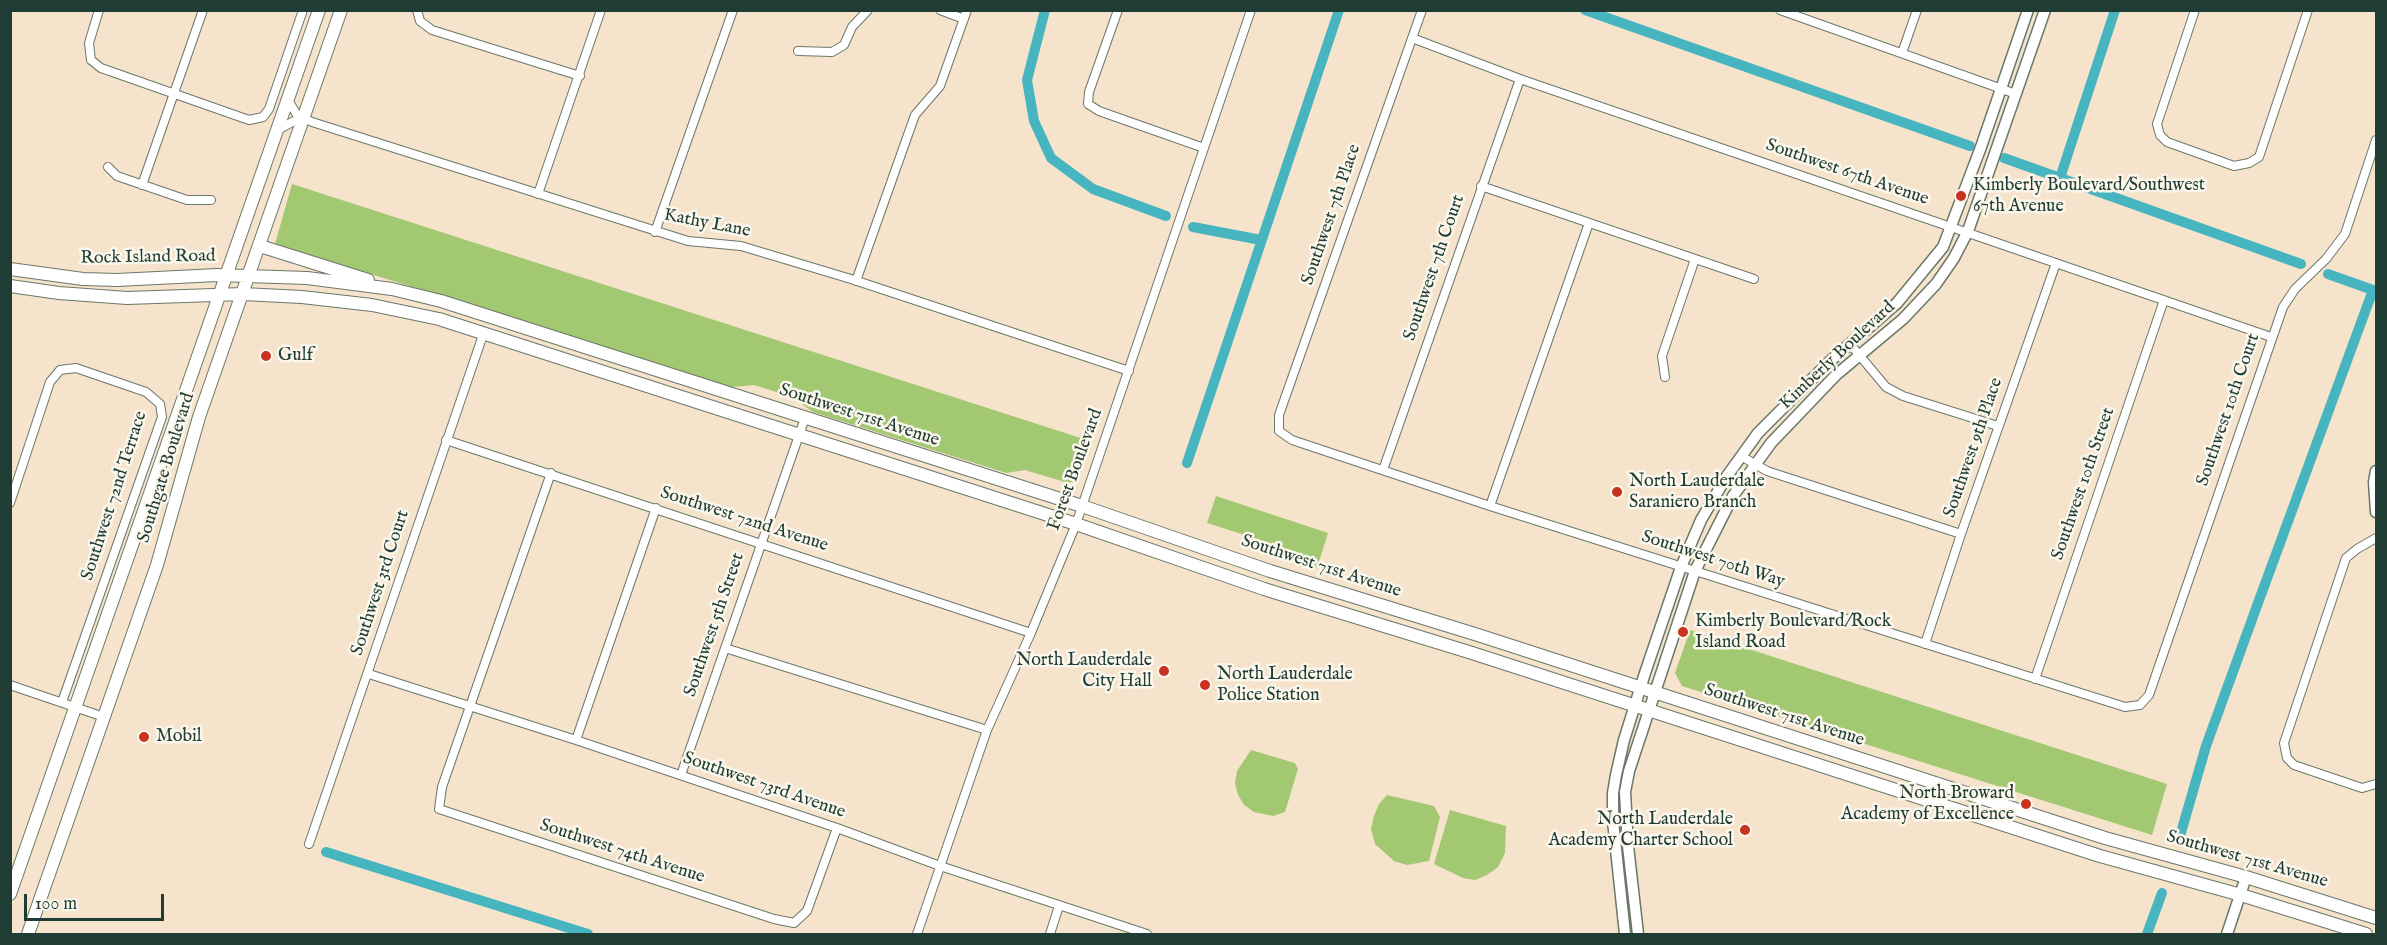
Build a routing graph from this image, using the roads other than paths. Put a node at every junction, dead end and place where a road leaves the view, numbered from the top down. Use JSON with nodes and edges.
{"nodes":[{"id":1,"x":99,"y":10,"type":"edge"},
{"id":2,"x":203,"y":10,"type":"edge"},
{"id":3,"x":303,"y":10,"type":"edge"},
{"id":4,"x":319,"y":10,"type":"edge"},
{"id":5,"x":341,"y":10,"type":"edge"},
{"id":6,"x":417,"y":10,"type":"edge"},
{"id":7,"x":601,"y":10,"type":"edge"},
{"id":8,"x":732,"y":10,"type":"edge"},
{"id":9,"x":868,"y":10,"type":"edge"},
{"id":10,"x":940,"y":10,"type":"edge"},
{"id":11,"x":1118,"y":10,"type":"edge"},
{"id":12,"x":1251,"y":10,"type":"edge"},
{"id":13,"x":1422,"y":10,"type":"edge"},
{"id":14,"x":1780,"y":10,"type":"edge"},
{"id":15,"x":1917,"y":10,"type":"edge"},
{"id":16,"x":2028,"y":10,"type":"edge"},
{"id":17,"x":2045,"y":10,"type":"edge"},
{"id":18,"x":2195,"y":10,"type":"edge"},
{"id":19,"x":2308,"y":10,"type":"edge"},
{"id":20,"x":1802,"y":14,"type":"edge"},
{"id":21,"x":965,"y":15,"type":"edge"},
{"id":22,"x":1412,"y":38,"type":"junction"},
{"id":23,"x":798,"y":51,"type":"dead end"},
{"id":24,"x":1902,"y":53,"type":"junction"},
{"id":25,"x":580,"y":76,"type":"junction"},
{"id":26,"x":1520,"y":79,"type":"junction"},
{"id":27,"x":2001,"y":89,"type":"junction"},
{"id":28,"x":174,"y":94,"type":"junction"},
{"id":29,"x":2016,"y":94,"type":"junction"},
{"id":30,"x":288,"y":100,"type":"junction"},
{"id":31,"x":304,"y":120,"type":"junction"},
{"id":32,"x":278,"y":130,"type":"junction"},
{"id":33,"x":2376,"y":140,"type":"edge"},
{"id":34,"x":1204,"y":148,"type":"junction"},
{"id":35,"x":108,"y":167,"type":"dead end"},
{"id":36,"x":142,"y":185,"type":"junction"},
{"id":37,"x":1481,"y":186,"type":"junction"},
{"id":38,"x":538,"y":194,"type":"junction"},
{"id":39,"x":211,"y":200,"type":"dead end"},
{"id":40,"x":1589,"y":223,"type":"junction"},
{"id":41,"x":1952,"y":226,"type":"junction"},
{"id":42,"x":1968,"y":231,"type":"junction"},
{"id":43,"x":656,"y":232,"type":"junction"},
{"id":44,"x":260,"y":246,"type":"junction"},
{"id":45,"x":1695,"y":259,"type":"junction"},
{"id":46,"x":2056,"y":263,"type":"junction"},
{"id":47,"x":10,"y":269,"type":"edge"},
{"id":48,"x":250,"y":275,"type":"junction"},
{"id":49,"x":227,"y":276,"type":"junction"},
{"id":50,"x":1754,"y":279,"type":"dead end"},
{"id":51,"x":856,"y":281,"type":"junction"},
{"id":52,"x":10,"y":286,"type":"edge"},
{"id":53,"x":392,"y":290,"type":"junction"},
{"id":54,"x":243,"y":294,"type":"junction"},
{"id":55,"x":220,"y":296,"type":"junction"},
{"id":56,"x":2164,"y":300,"type":"junction"},
{"id":57,"x":441,"y":302,"type":"junction"},
{"id":58,"x":415,"y":313,"type":"junction"},
{"id":59,"x":484,"y":332,"type":"junction"},
{"id":60,"x":2271,"y":337,"type":"junction"},
{"id":61,"x":1850,"y":344,"type":"junction"},
{"id":62,"x":1858,"y":356,"type":"junction"},
{"id":63,"x":1129,"y":371,"type":"junction"},
{"id":64,"x":1665,"y":377,"type":"dead end"},
{"id":65,"x":805,"y":418,"type":"junction"},
{"id":66,"x":1998,"y":426,"type":"junction"},
{"id":67,"x":1279,"y":431,"type":"joint"},
{"id":68,"x":799,"y":436,"type":"junction"},
{"id":69,"x":446,"y":440,"type":"junction"},
{"id":70,"x":1741,"y":456,"type":"junction"},
{"id":71,"x":1754,"y":464,"type":"junction"},
{"id":72,"x":1383,"y":470,"type":"junction"},
{"id":73,"x":2376,"y":471,"type":"edge"},
{"id":74,"x":551,"y":473,"type":"junction"},
{"id":75,"x":10,"y":503,"type":"edge"},
{"id":76,"x":1082,"y":506,"type":"junction"},
{"id":77,"x":1490,"y":506,"type":"junction"},
{"id":78,"x":656,"y":508,"type":"junction"},
{"id":79,"x":2376,"y":512,"type":"edge"},
{"id":80,"x":1076,"y":524,"type":"junction"},
{"id":81,"x":1961,"y":534,"type":"junction"},
{"id":82,"x":2376,"y":538,"type":"edge"},
{"id":83,"x":761,"y":543,"type":"junction"},
{"id":84,"x":1681,"y":567,"type":"junction"},
{"id":85,"x":1695,"y":572,"type":"junction"},
{"id":86,"x":1031,"y":633,"type":"junction"},
{"id":87,"x":1925,"y":644,"type":"junction"},
{"id":88,"x":725,"y":648,"type":"junction"},
{"id":89,"x":369,"y":674,"type":"junction"},
{"id":90,"x":2035,"y":679,"type":"junction"},
{"id":91,"x":10,"y":685,"type":"edge"},
{"id":92,"x":1640,"y":688,"type":"junction"},
{"id":93,"x":1654,"y":693,"type":"junction"},
{"id":94,"x":62,"y":702,"type":"junction"},
{"id":95,"x":2140,"y":705,"type":"joint"},
{"id":96,"x":471,"y":706,"type":"junction"},
{"id":97,"x":75,"y":707,"type":"junction"},
{"id":98,"x":1634,"y":707,"type":"junction"},
{"id":99,"x":1649,"y":711,"type":"junction"},
{"id":100,"x":104,"y":717,"type":"junction"},
{"id":101,"x":987,"y":730,"type":"junction"},
{"id":102,"x":576,"y":740,"type":"junction"},
{"id":103,"x":681,"y":775,"type":"junction"},
{"id":104,"x":2376,"y":784,"type":"edge"},
{"id":105,"x":837,"y":828,"type":"junction"},
{"id":106,"x":309,"y":844,"type":"dead end"},
{"id":107,"x":940,"y":866,"type":"junction"},
{"id":108,"x":2246,"y":877,"type":"junction"},
{"id":109,"x":10,"y":894,"type":"edge"},
{"id":110,"x":2241,"y":895,"type":"junction"},
{"id":111,"x":1059,"y":906,"type":"junction"},
{"id":112,"x":2376,"y":918,"type":"edge"},
{"id":113,"x":27,"y":934,"type":"edge"},
{"id":114,"x":917,"y":934,"type":"edge"},
{"id":115,"x":1050,"y":934,"type":"edge"},
{"id":116,"x":1147,"y":934,"type":"edge"},
{"id":117,"x":1625,"y":934,"type":"edge"},
{"id":118,"x":1638,"y":934,"type":"edge"},
{"id":119,"x":2227,"y":934,"type":"edge"},
{"id":120,"x":2366,"y":934,"type":"edge"}],
"edges":[{"from":1,"to":28,"type":"street"},
{"from":2,"to":28,"type":"street"},
{"from":3,"to":28,"type":"street"},
{"from":4,"to":30,"type":"main road","name":"Southgate Boulevard"},
{"from":5,"to":31,"type":"main road","name":"Southgate Boulevard"},
{"from":6,"to":25,"type":"street"},
{"from":7,"to":25,"type":"street"},
{"from":8,"to":43,"type":"street"},
{"from":9,"to":23,"type":"street"},
{"from":10,"to":21,"type":"street"},
{"from":11,"to":34,"type":"street"},
{"from":12,"to":34,"type":"street","name":"Forest Boulevard"},
{"from":13,"to":22,"type":"street","name":"Southwest 7th Place"},
{"from":14,"to":20,"type":"street"},
{"from":15,"to":24,"type":"street"},
{"from":16,"to":27,"type":"street","name":"Kimberly Boulevard"},
{"from":17,"to":29,"type":"street","name":"Kimberly Boulevard"},
{"from":18,"to":19,"type":"street"},
{"from":20,"to":24,"type":"street"},
{"from":21,"to":51,"type":"street"},
{"from":22,"to":26,"type":"street","name":"Southwest 67th Avenue"},
{"from":22,"to":67,"type":"street","name":"Southwest 7th Place"},
{"from":24,"to":27,"type":"street"},
{"from":25,"to":38,"type":"street"},
{"from":26,"to":37,"type":"street","name":"Southwest 7th Court"},
{"from":26,"to":41,"type":"street","name":"Southwest 67th Avenue"},
{"from":27,"to":29,"type":"street"},
{"from":27,"to":41,"type":"street","name":"Kimberly Boulevard"},
{"from":28,"to":36,"type":"street"},
{"from":29,"to":42,"type":"street","name":"Kimberly Boulevard"},
{"from":30,"to":31,"type":"street"},
{"from":30,"to":32,"type":"main road","name":"Southgate Boulevard"},
{"from":31,"to":32,"type":"street"},
{"from":31,"to":38,"type":"street","name":"Kathy Lane"},
{"from":31,"to":44,"type":"main road","name":"Southgate Boulevard"},
{"from":32,"to":49,"type":"main road","name":"Southgate Boulevard"},
{"from":33,"to":60,"type":"street","name":"Southwest 10th Court"},
{"from":34,"to":63,"type":"street","name":"Forest Boulevard"},
{"from":35,"to":36,"type":"street"},
{"from":36,"to":39,"type":"street"},
{"from":37,"to":40,"type":"street"},
{"from":37,"to":72,"type":"street","name":"Southwest 7th Court"},
{"from":38,"to":43,"type":"street","name":"Kathy Lane"},
{"from":40,"to":45,"type":"street"},
{"from":40,"to":77,"type":"street"},
{"from":41,"to":42,"type":"street","name":"Southwest 67th Avenue"},
{"from":41,"to":61,"type":"street","name":"Kimberly Boulevard"},
{"from":42,"to":46,"type":"street","name":"Southwest 67th Avenue"},
{"from":42,"to":62,"type":"street","name":"Kimberly Boulevard"},
{"from":43,"to":51,"type":"street","name":"Kathy Lane"},
{"from":44,"to":48,"type":"main road","name":"Southgate Boulevard"},
{"from":44,"to":53,"type":"main road"},
{"from":45,"to":50,"type":"street"},
{"from":45,"to":64,"type":"street"},
{"from":46,"to":56,"type":"street","name":"Southwest 67th Avenue"},
{"from":46,"to":66,"type":"street","name":"Southwest 9th Place"},
{"from":47,"to":49,"type":"main road","name":"Rock Island Road"},
{"from":48,"to":49,"type":"main road","name":"Rock Island Road"},
{"from":48,"to":53,"type":"main road","name":"Southwest 71st Avenue"},
{"from":48,"to":54,"type":"main road","name":"Southgate Boulevard"},
{"from":49,"to":55,"type":"main road","name":"Southgate Boulevard"},
{"from":51,"to":63,"type":"street","name":"Kathy Lane"},
{"from":52,"to":55,"type":"main road","name":"Rock Island Road"},
{"from":53,"to":57,"type":"main road","name":"Southwest 71st Avenue"},
{"from":54,"to":55,"type":"main road","name":"Rock Island Road"},
{"from":54,"to":58,"type":"main road","name":"Southwest 71st Avenue"},
{"from":54,"to":100,"type":"main road","name":"Southgate Boulevard"},
{"from":55,"to":97,"type":"main road","name":"Southgate Boulevard"},
{"from":56,"to":60,"type":"street","name":"Southwest 67th Avenue"},
{"from":56,"to":90,"type":"street","name":"Southwest 10th Street"},
{"from":57,"to":58,"type":"main road"},
{"from":57,"to":65,"type":"main road","name":"Southwest 71st Avenue"},
{"from":58,"to":59,"type":"main road","name":"Southwest 71st Avenue"},
{"from":59,"to":68,"type":"main road","name":"Southwest 71st Avenue"},
{"from":59,"to":69,"type":"street","name":"Southwest 3rd Court"},
{"from":60,"to":95,"type":"street","name":"Southwest 10th Court"},
{"from":61,"to":62,"type":"street"},
{"from":61,"to":70,"type":"street","name":"Kimberly Boulevard"},
{"from":62,"to":66,"type":"street"},
{"from":62,"to":71,"type":"street","name":"Kimberly Boulevard"},
{"from":63,"to":76,"type":"street","name":"Forest Boulevard"},
{"from":65,"to":68,"type":"street","name":"Southwest 5th Street"},
{"from":65,"to":76,"type":"main road","name":"Southwest 71st Avenue"},
{"from":66,"to":81,"type":"street","name":"Southwest 9th Place"},
{"from":67,"to":72,"type":"street","name":"Southwest 70th Way"},
{"from":68,"to":80,"type":"main road","name":"Southwest 71st Avenue"},
{"from":68,"to":83,"type":"street","name":"Southwest 5th Street"},
{"from":69,"to":74,"type":"street","name":"Southwest 72nd Avenue"},
{"from":69,"to":89,"type":"street","name":"Southwest 3rd Court"},
{"from":70,"to":71,"type":"street"},
{"from":70,"to":84,"type":"street","name":"Kimberly Boulevard"},
{"from":71,"to":81,"type":"street"},
{"from":71,"to":85,"type":"street","name":"Kimberly Boulevard"},
{"from":72,"to":77,"type":"street","name":"Southwest 70th Way"},
{"from":73,"to":79,"type":"street"},
{"from":74,"to":78,"type":"street","name":"Southwest 72nd Avenue"},
{"from":74,"to":96,"type":"street"},
{"from":75,"to":94,"type":"street","name":"Southwest 72nd Terrace"},
{"from":76,"to":80,"type":"street","name":"Forest Boulevard"},
{"from":76,"to":92,"type":"main road","name":"Southwest 71st Avenue"},
{"from":77,"to":84,"type":"street","name":"Southwest 70th Way"},
{"from":78,"to":83,"type":"street","name":"Southwest 72nd Avenue"},
{"from":78,"to":102,"type":"street"},
{"from":80,"to":86,"type":"street","name":"Forest Boulevard"},
{"from":80,"to":98,"type":"main road","name":"Southwest 71st Avenue"},
{"from":81,"to":87,"type":"street","name":"Southwest 9th Place"},
{"from":82,"to":104,"type":"street"},
{"from":83,"to":86,"type":"street","name":"Southwest 72nd Avenue"},
{"from":83,"to":88,"type":"street","name":"Southwest 5th Street"},
{"from":84,"to":85,"type":"street","name":"Southwest 70th Way"},
{"from":84,"to":92,"type":"street","name":"Kimberly Boulevard"},
{"from":85,"to":87,"type":"street","name":"Southwest 70th Way"},
{"from":85,"to":93,"type":"street","name":"Kimberly Boulevard"},
{"from":86,"to":101,"type":"street","name":"Forest Boulevard"},
{"from":87,"to":90,"type":"street","name":"Southwest 70th Way"},
{"from":88,"to":101,"type":"street"},
{"from":88,"to":103,"type":"street","name":"Southwest 5th Street"},
{"from":89,"to":96,"type":"street","name":"Southwest 73rd Avenue"},
{"from":89,"to":106,"type":"street","name":"Southwest 3rd Court"},
{"from":90,"to":95,"type":"street","name":"Southwest 70th Way"},
{"from":91,"to":94,"type":"street"},
{"from":92,"to":93,"type":"main road","name":"Southwest 71st Avenue"},
{"from":92,"to":98,"type":"street","name":"Kimberly Boulevard"},
{"from":93,"to":99,"type":"street","name":"Kimberly Boulevard"},
{"from":93,"to":108,"type":"main road","name":"Southwest 71st Avenue"},
{"from":94,"to":97,"type":"street"},
{"from":96,"to":102,"type":"street","name":"Southwest 73rd Avenue"},
{"from":96,"to":105,"type":"street","name":"Southwest 74th Avenue"},
{"from":97,"to":100,"type":"street"},
{"from":97,"to":109,"type":"main road","name":"Southgate Boulevard"},
{"from":98,"to":99,"type":"main road","name":"Southwest 71st Avenue"},
{"from":98,"to":117,"type":"street","name":"Kimberly Boulevard"},
{"from":99,"to":110,"type":"main road","name":"Southwest 71st Avenue"},
{"from":99,"to":118,"type":"street","name":"Kimberly Boulevard"},
{"from":100,"to":113,"type":"main road","name":"Southgate Boulevard"},
{"from":101,"to":107,"type":"street","name":"Forest Boulevard"},
{"from":102,"to":103,"type":"street","name":"Southwest 73rd Avenue"},
{"from":103,"to":105,"type":"street","name":"Southwest 73rd Avenue"},
{"from":105,"to":107,"type":"street","name":"Southwest 73rd Avenue"},
{"from":107,"to":111,"type":"street","name":"Southwest 73rd Avenue"},
{"from":107,"to":114,"type":"street","name":"Forest Boulevard"},
{"from":108,"to":110,"type":"street"},
{"from":108,"to":112,"type":"main road","name":"Southwest 71st Avenue"},
{"from":110,"to":119,"type":"street"},
{"from":110,"to":120,"type":"main road","name":"Southwest 71st Avenue"},
{"from":111,"to":115,"type":"street"},
{"from":111,"to":116,"type":"street","name":"Southwest 73rd Avenue"}]}
